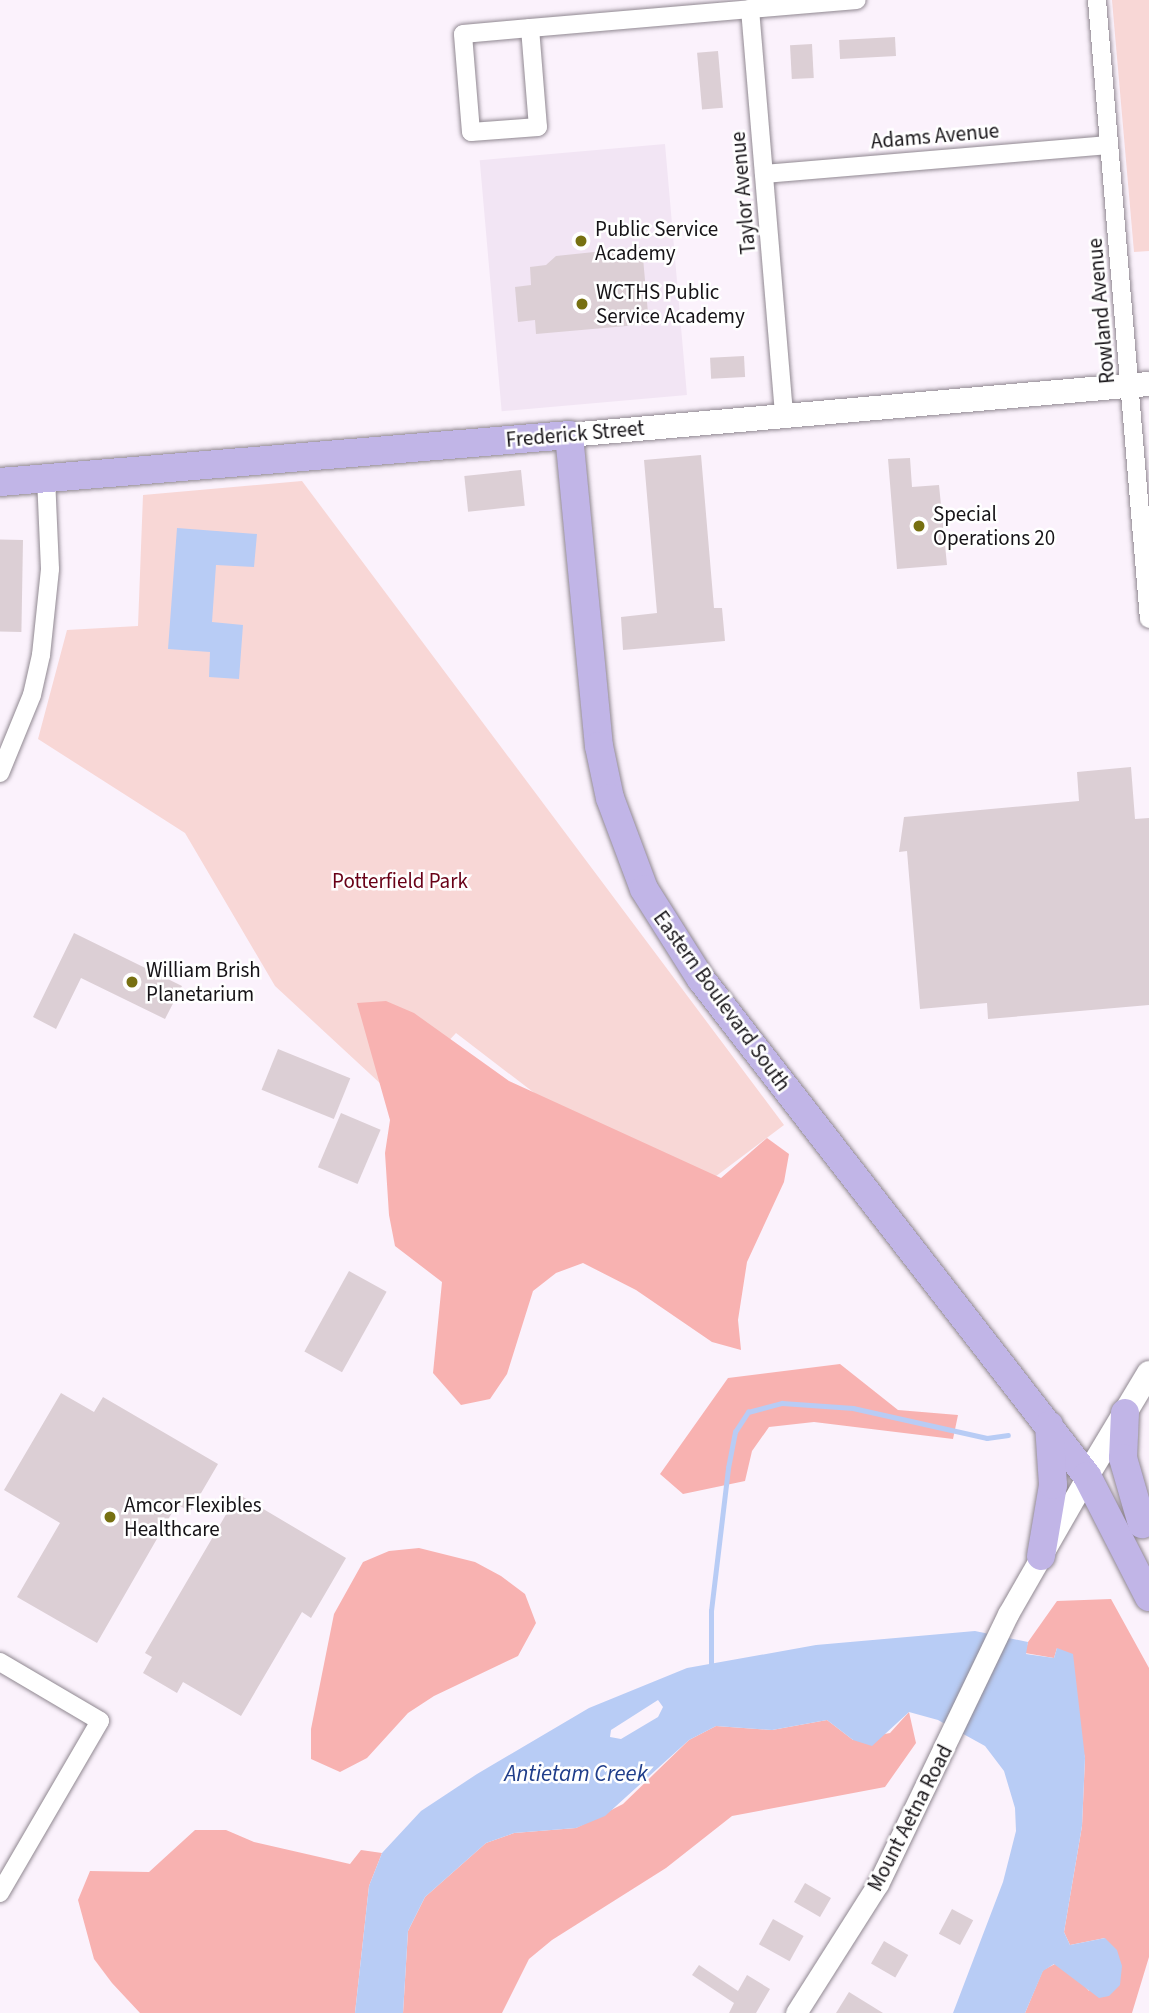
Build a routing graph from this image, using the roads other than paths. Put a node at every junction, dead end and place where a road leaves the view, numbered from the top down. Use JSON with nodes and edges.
{"nodes":[{"id":1,"x":857,"y":0,"type":"edge"},
{"id":2,"x":1097,"y":0,"type":"edge"},
{"id":3,"x":750,"y":9,"type":"junction"},
{"id":4,"x":530,"y":28,"type":"junction"},
{"id":5,"x":1110,"y":145,"type":"junction"},
{"id":6,"x":764,"y":174,"type":"junction"},
{"id":7,"x":1139,"y":385,"type":"edge"},
{"id":8,"x":784,"y":415,"type":"junction"},
{"id":9,"x":569,"y":435,"type":"junction"},
{"id":10,"x":46,"y":478,"type":"junction"},
{"id":11,"x":0,"y":482,"type":"edge"},
{"id":12,"x":1149,"y":619,"type":"edge"},
{"id":13,"x":0,"y":773,"type":"edge"},
{"id":14,"x":1149,"y":1373,"type":"edge"},
{"id":15,"x":1125,"y":1413,"type":"junction"},
{"id":16,"x":1049,"y":1425,"type":"junction"},
{"id":17,"x":1087,"y":1476,"type":"junction"},
{"id":18,"x":1146,"y":1529,"type":"edge"},
{"id":19,"x":1041,"y":1556,"type":"junction"},
{"id":20,"x":1149,"y":1597,"type":"edge"},
{"id":21,"x":0,"y":1662,"type":"edge"},
{"id":22,"x":0,"y":1893,"type":"edge"},
{"id":23,"x":796,"y":2013,"type":"edge"}],
"edges":[{"from":1,"to":3,"type":"street"},
{"from":2,"to":5,"type":"street","name":"Rowland Avenue"},
{"from":3,"to":4,"type":"street"},
{"from":3,"to":6,"type":"street","name":"Taylor Avenue"},
{"from":4,"to":4,"type":"street"},
{"from":5,"to":6,"type":"street","name":"Adams Avenue"},
{"from":5,"to":7,"type":"street","name":"Rowland Avenue"},
{"from":6,"to":8,"type":"street","name":"Taylor Avenue"},
{"from":7,"to":8,"type":"main road","name":"Frederick Street"},
{"from":7,"to":12,"type":"street","name":"Rowland Avenue"},
{"from":8,"to":9,"type":"main road","name":"Frederick Street"},
{"from":9,"to":10,"type":"main road","name":"Frederick Street"},
{"from":9,"to":16,"type":"main road","name":"Eastern Boulevard South"},
{"from":10,"to":11,"type":"main road","name":"Frederick Street"},
{"from":10,"to":13,"type":"street"},
{"from":14,"to":15,"type":"main road"},
{"from":15,"to":17,"type":"main road"},
{"from":15,"to":18,"type":"main road"},
{"from":16,"to":17,"type":"main road","name":"Eastern Boulevard South"},
{"from":16,"to":19,"type":"main road"},
{"from":17,"to":18,"type":"main road","name":"Eastern Boulevard South"},
{"from":17,"to":19,"type":"street","name":"Mount Aetna Road"},
{"from":17,"to":20,"type":"main road","name":"Eastern Boulevard South"},
{"from":19,"to":23,"type":"street","name":"Mount Aetna Road"},
{"from":21,"to":22,"type":"street"}]}
